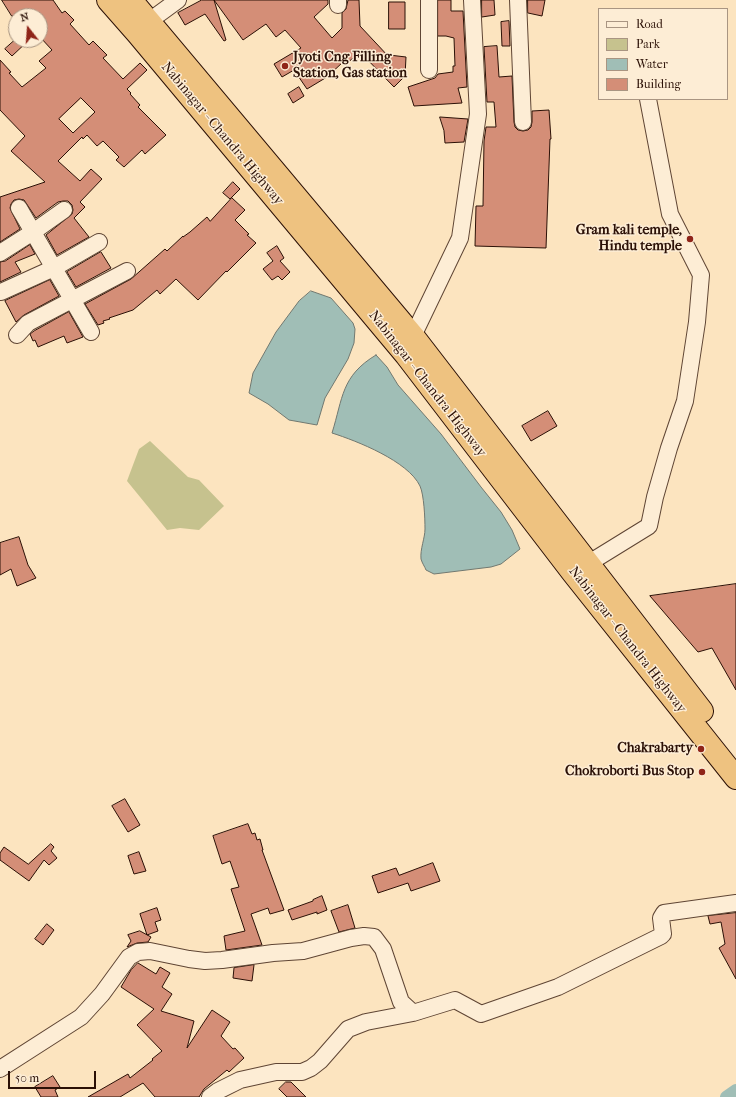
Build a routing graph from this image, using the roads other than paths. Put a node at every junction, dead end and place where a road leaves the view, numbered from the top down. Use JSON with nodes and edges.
{"nodes":[{"id":1,"x":108,"y":0,"type":"edge"},
{"id":2,"x":131,"y":0,"type":"edge"},
{"id":3,"x":178,"y":0,"type":"edge"},
{"id":4,"x":429,"y":0,"type":"edge"},
{"id":5,"x":472,"y":0,"type":"edge"},
{"id":6,"x":518,"y":0,"type":"edge"},
{"id":7,"x":148,"y":22,"type":"junction"},
{"id":8,"x":428,"y":70,"type":"dead end"},
{"id":9,"x":648,"y":100,"type":"edge"},
{"id":10,"x":523,"y":122,"type":"dead end"},
{"id":11,"x":19,"y":208,"type":"dead end"},
{"id":12,"x":64,"y":210,"type":"dead end"},
{"id":13,"x":33,"y":232,"type":"junction"},
{"id":14,"x":99,"y":242,"type":"dead end"},
{"id":15,"x":0,"y":253,"type":"edge"},
{"id":16,"x":54,"y":268,"type":"junction"},
{"id":17,"x":127,"y":271,"type":"dead end"},
{"id":18,"x":1,"y":292,"type":"edge"},
{"id":19,"x":72,"y":301,"type":"junction"},
{"id":20,"x":90,"y":332,"type":"dead end"},
{"id":21,"x":17,"y":335,"type":"dead end"},
{"id":22,"x":412,"y":336,"type":"junction"},
{"id":23,"x":589,"y":563,"type":"junction"},
{"id":24,"x":622,"y":620,"type":"junction"},
{"id":25,"x":736,"y":756,"type":"edge"},
{"id":26,"x":736,"y":778,"type":"edge"},
{"id":27,"x":736,"y":903,"type":"edge"},
{"id":28,"x":413,"y":1013,"type":"junction"},
{"id":29,"x":0,"y":1070,"type":"edge"},
{"id":30,"x":210,"y":1097,"type":"edge"}],
"edges":[{"from":1,"to":24,"type":"highway","name":"Nabinagar - Chandra Highway"},
{"from":2,"to":7,"type":"highway","name":"Nabinagar - Chandra Highway"},
{"from":3,"to":7,"type":"street"},
{"from":4,"to":8,"type":"street"},
{"from":5,"to":22,"type":"street"},
{"from":6,"to":10,"type":"street"},
{"from":7,"to":22,"type":"highway","name":"Nabinagar - Chandra Highway"},
{"from":9,"to":23,"type":"street"},
{"from":11,"to":13,"type":"street"},
{"from":12,"to":13,"type":"street"},
{"from":13,"to":15,"type":"street"},
{"from":13,"to":16,"type":"street"},
{"from":14,"to":16,"type":"street"},
{"from":16,"to":18,"type":"street"},
{"from":16,"to":19,"type":"street"},
{"from":17,"to":19,"type":"street"},
{"from":19,"to":20,"type":"street"},
{"from":19,"to":21,"type":"street"},
{"from":22,"to":23,"type":"highway","name":"Nabinagar - Chandra Highway"},
{"from":23,"to":24,"type":"highway","name":"Nabinagar - Chandra Highway"},
{"from":24,"to":25,"type":"highway","name":"Nabinagar - Chandra Highway"},
{"from":24,"to":26,"type":"highway","name":"Nabinagar - Chandra Highway"},
{"from":27,"to":28,"type":"street"},
{"from":28,"to":29,"type":"street"},
{"from":28,"to":30,"type":"street"}]}
